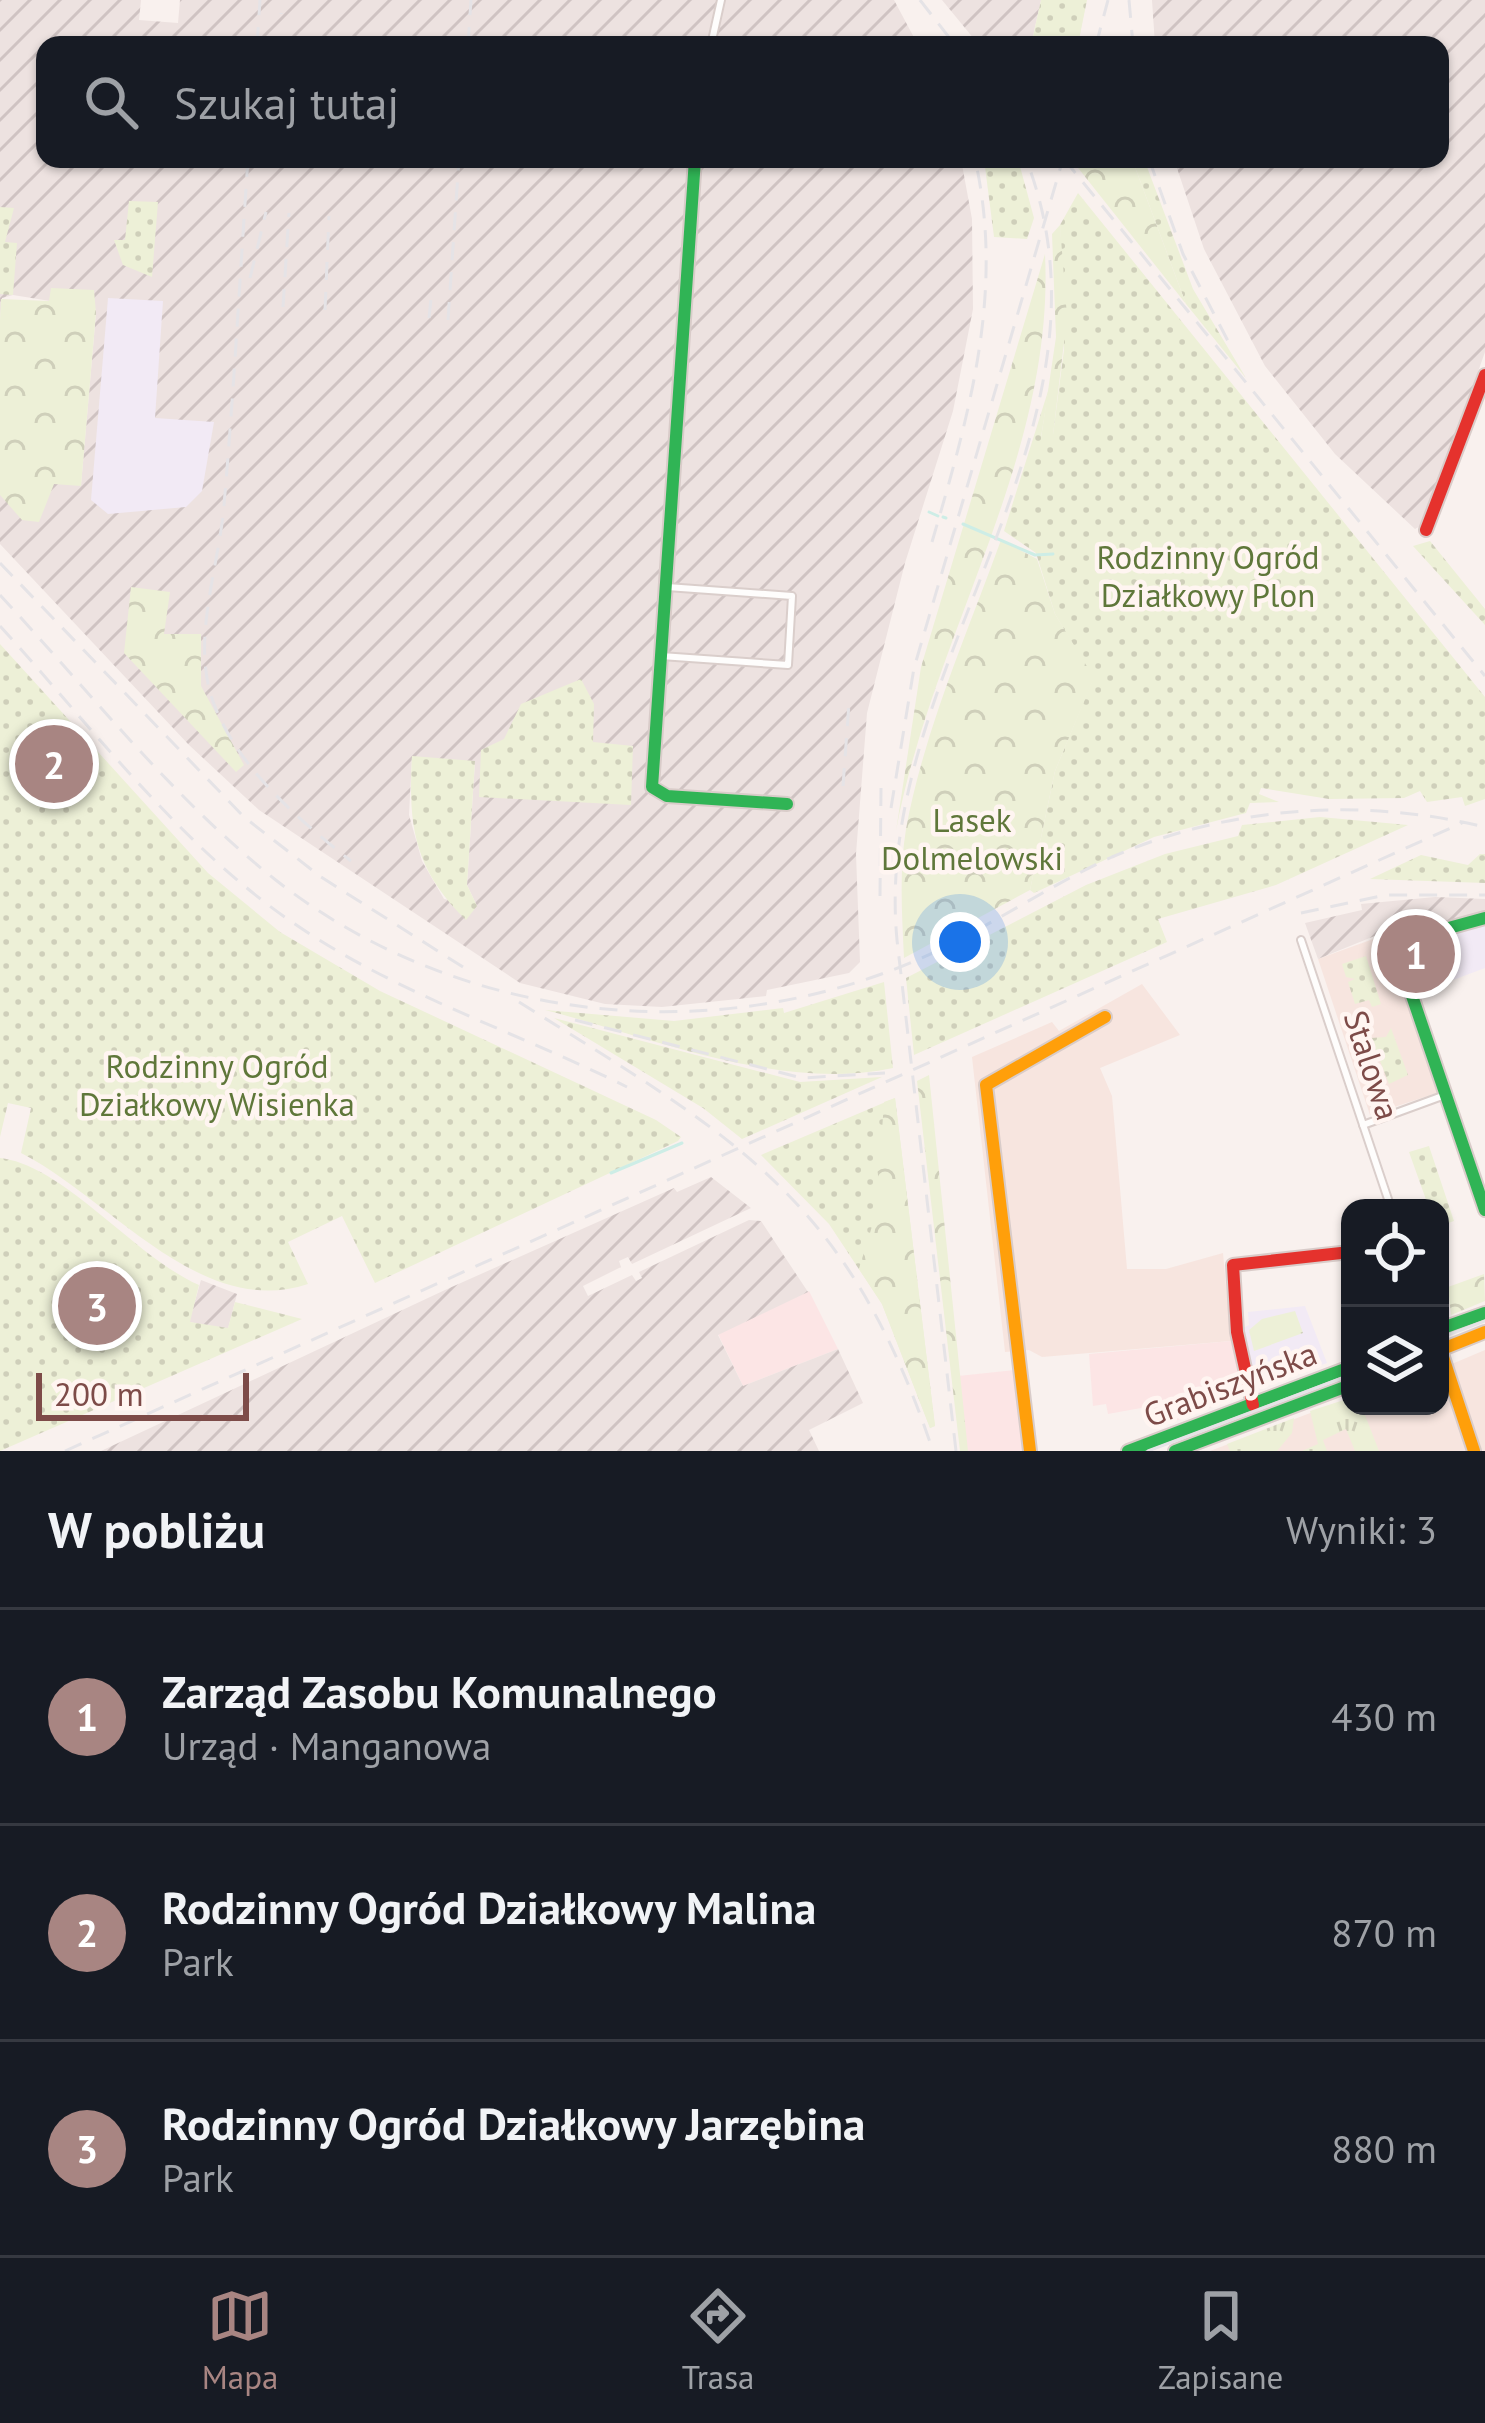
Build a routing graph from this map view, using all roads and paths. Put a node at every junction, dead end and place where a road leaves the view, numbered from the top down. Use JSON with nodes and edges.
{"nodes":[{"id":1,"x":717,"y":0,"type":"edge"},
{"id":2,"x":712,"y":36,"type":"edge"},
{"id":3,"x":693,"y":168,"type":"edge"},
{"id":4,"x":1485,"y":375,"type":"edge"},
{"id":5,"x":1426,"y":530,"type":"dead end"},
{"id":6,"x":665,"y":587,"type":"junction"},
{"id":7,"x":661,"y":656,"type":"junction"},
{"id":8,"x":787,"y":804,"type":"dead end"},
{"id":9,"x":1485,"y":918,"type":"edge"},
{"id":10,"x":1301,"y":940,"type":"dead end"},
{"id":11,"x":1105,"y":1017,"type":"dead end"},
{"id":12,"x":1448,"y":1093,"type":"junction"},
{"id":13,"x":1363,"y":1125,"type":"junction"},
{"id":14,"x":1388,"y":1199,"type":"edge"},
{"id":15,"x":1485,"y":1210,"type":"edge"},
{"id":16,"x":1341,"y":1253,"type":"edge"},
{"id":17,"x":1485,"y":1313,"type":"edge"},
{"id":18,"x":1449,"y":1326,"type":"edge"},
{"id":19,"x":1485,"y":1332,"type":"edge"},
{"id":20,"x":1449,"y":1346,"type":"edge"},
{"id":21,"x":1341,"y":1370,"type":"edge"},
{"id":22,"x":1449,"y":1376,"type":"edge"},
{"id":23,"x":1341,"y":1388,"type":"edge"},
{"id":24,"x":1253,"y":1405,"type":"junction"},
{"id":25,"x":1030,"y":1451,"type":"edge"},
{"id":26,"x":1128,"y":1451,"type":"edge"},
{"id":27,"x":1175,"y":1451,"type":"edge"},
{"id":28,"x":1474,"y":1451,"type":"edge"}],
"edges":[{"from":1,"to":2,"type":"street"},
{"from":3,"to":6,"type":"street"},
{"from":4,"to":5,"type":"street"},
{"from":6,"to":7,"type":"street"},
{"from":6,"to":7,"type":"street"},
{"from":7,"to":8,"type":"street"},
{"from":9,"to":12,"type":"street"},
{"from":10,"to":13,"type":"street","name":"Stalowa"},
{"from":11,"to":25,"type":"street"},
{"from":12,"to":13,"type":"street"},
{"from":12,"to":15,"type":"street"},
{"from":13,"to":14,"type":"street","name":"Stalowa"},
{"from":16,"to":24,"type":"street"},
{"from":17,"to":18,"type":"street"},
{"from":19,"to":20,"type":"street"},
{"from":21,"to":24,"type":"street","name":"Grabiszyńska"},
{"from":22,"to":28,"type":"street"},
{"from":23,"to":27,"type":"street","name":"Grabiszyńska"},
{"from":24,"to":26,"type":"street","name":"Grabiszyńska"}]}
